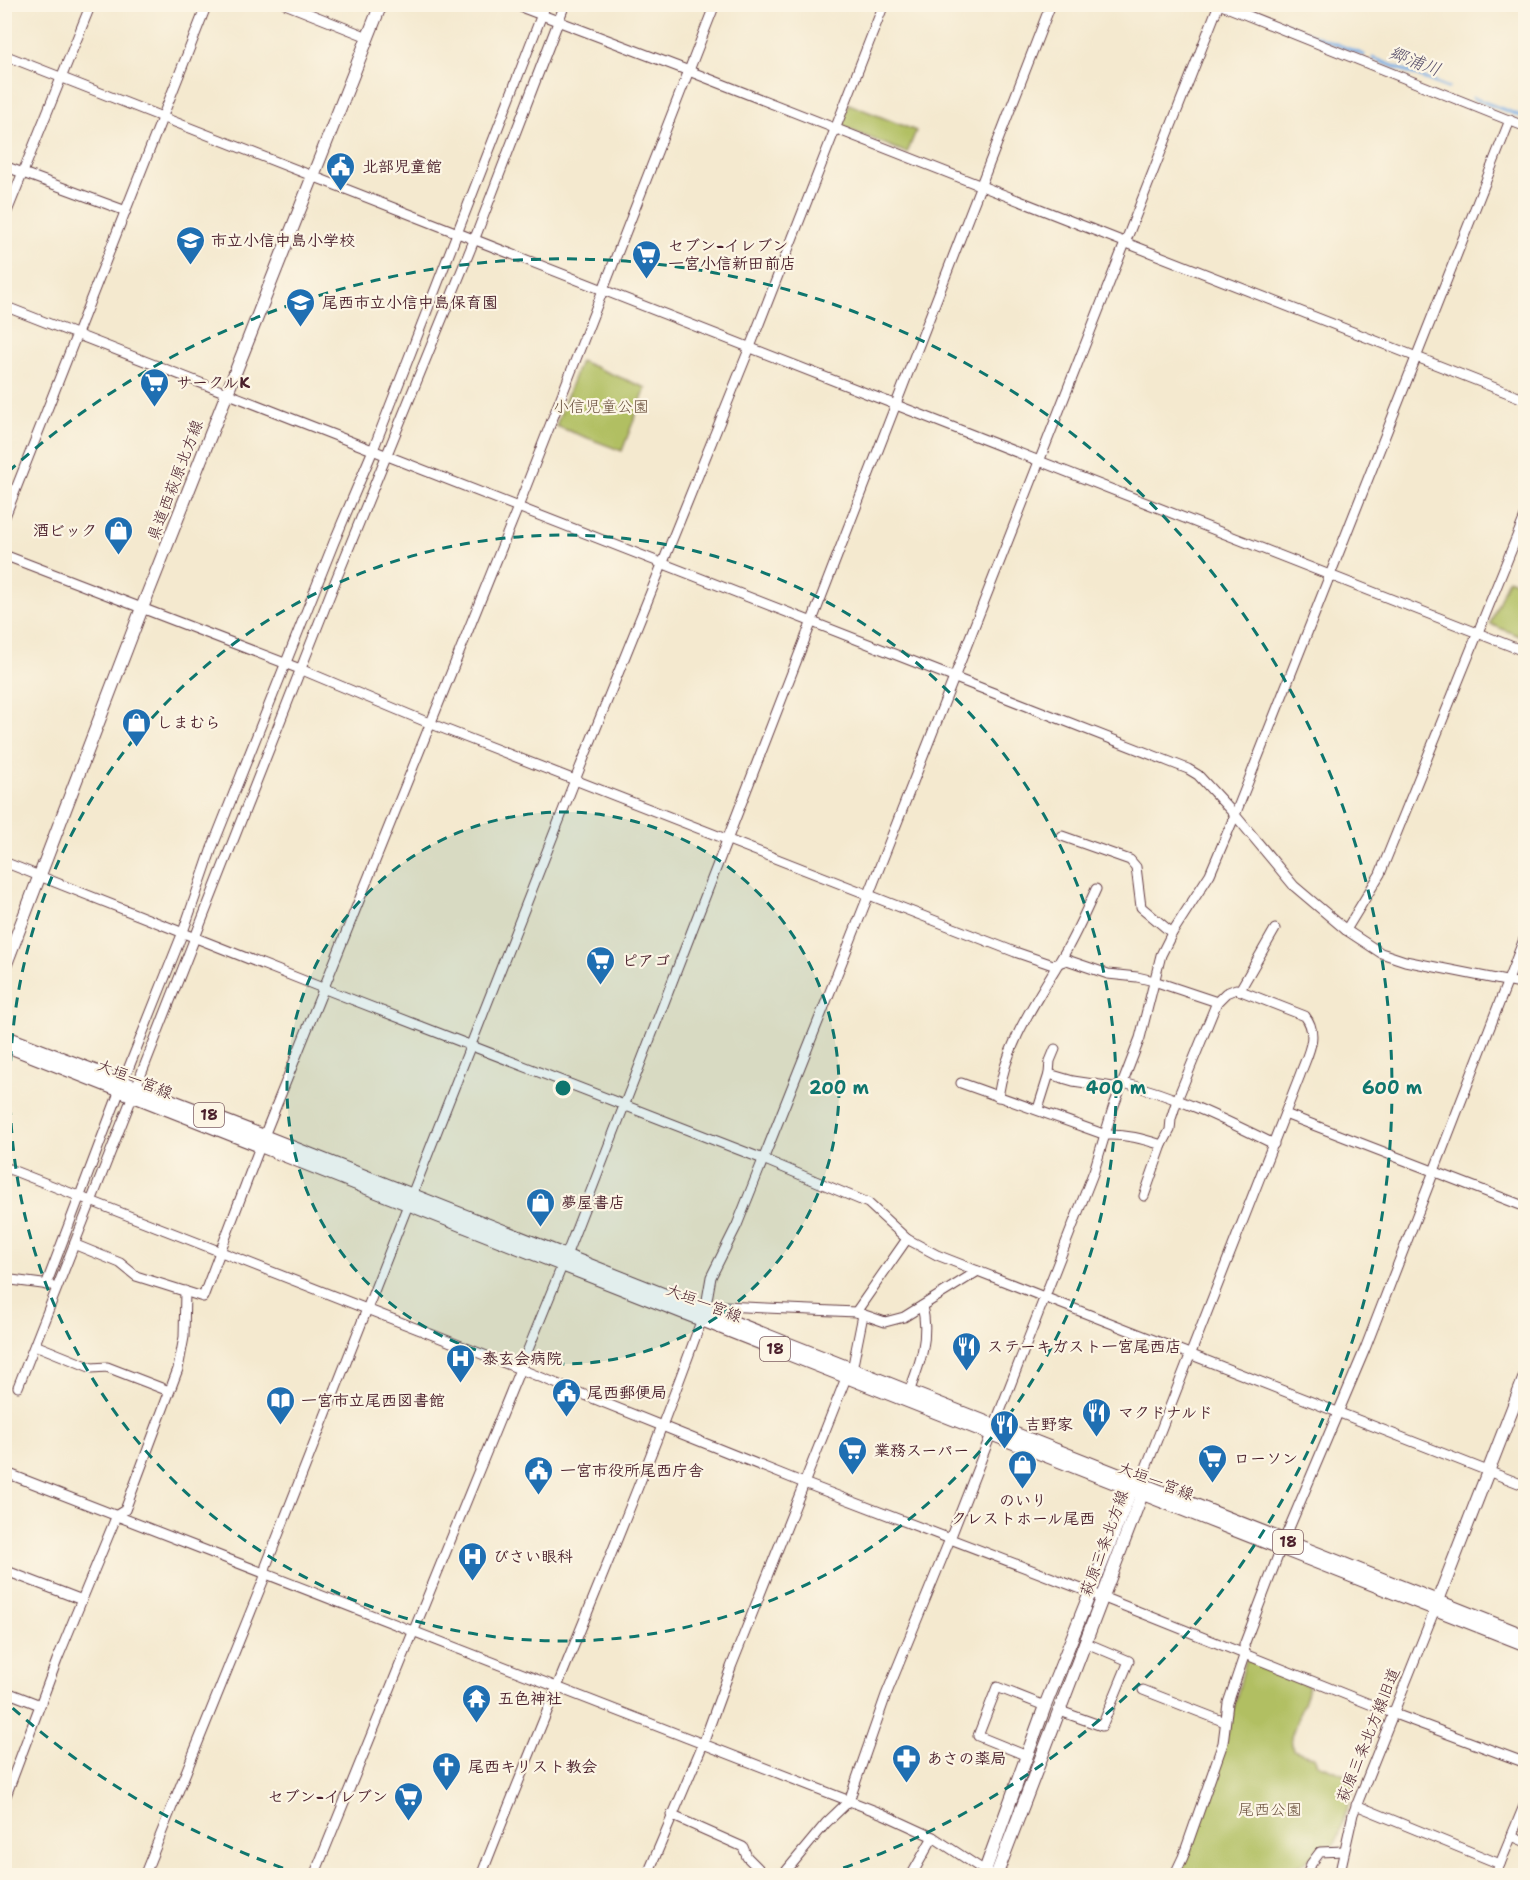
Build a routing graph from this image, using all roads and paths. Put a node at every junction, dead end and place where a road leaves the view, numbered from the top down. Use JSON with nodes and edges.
{"nodes":[{"id":1,"x":207,"y":4,"type":"edge"},
{"id":2,"x":285,"y":4,"type":"edge"},
{"id":3,"x":381,"y":4,"type":"edge"},
{"id":4,"x":513,"y":4,"type":"edge"},
{"id":5,"x":546,"y":4,"type":"edge"},
{"id":6,"x":565,"y":4,"type":"edge"},
{"id":7,"x":715,"y":4,"type":"edge"},
{"id":8,"x":884,"y":4,"type":"edge"},
{"id":9,"x":1051,"y":4,"type":"edge"},
{"id":10,"x":90,"y":5,"type":"edge"},
{"id":11,"x":1219,"y":5,"type":"edge"},
{"id":12,"x":542,"y":16,"type":"junction"},
{"id":13,"x":558,"y":22,"type":"junction"},
{"id":14,"x":368,"y":38,"type":"junction"},
{"id":15,"x":4,"y":55,"type":"edge"},
{"id":16,"x":689,"y":71,"type":"junction"},
{"id":17,"x":61,"y":77,"type":"junction"},
{"id":18,"x":163,"y":118,"type":"junction"},
{"id":19,"x":1510,"y":120,"type":"junction"},
{"id":20,"x":1526,"y":127,"type":"edge"},
{"id":21,"x":835,"y":129,"type":"junction"},
{"id":22,"x":4,"y":166,"type":"edge"},
{"id":23,"x":23,"y":173,"type":"junction"},
{"id":24,"x":313,"y":176,"type":"junction"},
{"id":25,"x":980,"y":186,"type":"junction"},
{"id":26,"x":126,"y":212,"type":"junction"},
{"id":27,"x":4,"y":219,"type":"edge"},
{"id":28,"x":458,"y":234,"type":"junction"},
{"id":29,"x":474,"y":238,"type":"junction"},
{"id":30,"x":1125,"y":243,"type":"junction"},
{"id":31,"x":602,"y":289,"type":"junction"},
{"id":32,"x":4,"y":306,"type":"edge"},
{"id":33,"x":78,"y":335,"type":"junction"},
{"id":34,"x":750,"y":347,"type":"junction"},
{"id":35,"x":1416,"y":358,"type":"junction"},
{"id":36,"x":227,"y":393,"type":"junction"},
{"id":37,"x":1526,"y":400,"type":"edge"},
{"id":38,"x":897,"y":405,"type":"junction"},
{"id":39,"x":373,"y":450,"type":"junction"},
{"id":40,"x":387,"y":456,"type":"junction"},
{"id":41,"x":1040,"y":461,"type":"junction"},
{"id":42,"x":518,"y":507,"type":"junction"},
{"id":43,"x":1526,"y":514,"type":"edge"},
{"id":44,"x":4,"y":519,"type":"edge"},
{"id":45,"x":4,"y":555,"type":"edge"},
{"id":46,"x":663,"y":564,"type":"junction"},
{"id":47,"x":1330,"y":575,"type":"junction"},
{"id":48,"x":142,"y":608,"type":"junction"},
{"id":49,"x":811,"y":622,"type":"junction"},
{"id":50,"x":1478,"y":633,"type":"junction"},
{"id":51,"x":1526,"y":652,"type":"edge"},
{"id":52,"x":285,"y":664,"type":"junction"},
{"id":53,"x":300,"y":669,"type":"junction"},
{"id":54,"x":954,"y":677,"type":"junction"},
{"id":55,"x":429,"y":723,"type":"junction"},
{"id":56,"x":575,"y":780,"type":"junction"},
{"id":57,"x":1235,"y":815,"type":"junction"},
{"id":58,"x":1062,"y":836,"type":"dead end"},
{"id":59,"x":726,"y":838,"type":"junction"},
{"id":60,"x":4,"y":862,"type":"edge"},
{"id":61,"x":39,"y":876,"type":"junction"},
{"id":62,"x":1096,"y":889,"type":"dead end"},
{"id":63,"x":869,"y":894,"type":"junction"},
{"id":64,"x":1275,"y":929,"type":"dead end"},
{"id":65,"x":1346,"y":930,"type":"junction"},
{"id":66,"x":183,"y":932,"type":"junction"},
{"id":67,"x":1172,"y":933,"type":"junction"},
{"id":68,"x":1526,"y":934,"type":"edge"},
{"id":69,"x":195,"y":937,"type":"junction"},
{"id":70,"x":1059,"y":963,"type":"junction"},
{"id":71,"x":4,"y":969,"type":"edge"},
{"id":72,"x":1507,"y":980,"type":"junction"},
{"id":73,"x":1154,"y":981,"type":"junction"},
{"id":74,"x":1526,"y":985,"type":"edge"},
{"id":75,"x":325,"y":989,"type":"junction"},
{"id":76,"x":1240,"y":990,"type":"junction"},
{"id":77,"x":1217,"y":1002,"type":"junction"},
{"id":78,"x":4,"y":1036,"type":"edge"},
{"id":79,"x":4,"y":1045,"type":"edge"},
{"id":80,"x":472,"y":1046,"type":"junction"},
{"id":81,"x":1055,"y":1048,"type":"dead end"},
{"id":82,"x":1049,"y":1074,"type":"junction"},
{"id":83,"x":962,"y":1083,"type":"dead end"},
{"id":84,"x":1122,"y":1086,"type":"junction"},
{"id":85,"x":121,"y":1087,"type":"junction"},
{"id":86,"x":134,"y":1092,"type":"junction"},
{"id":87,"x":998,"y":1097,"type":"junction"},
{"id":88,"x":1177,"y":1100,"type":"junction"},
{"id":89,"x":623,"y":1106,"type":"junction"},
{"id":90,"x":1038,"y":1109,"type":"junction"},
{"id":91,"x":1285,"y":1114,"type":"junction"},
{"id":92,"x":1106,"y":1135,"type":"junction"},
{"id":93,"x":262,"y":1141,"type":"junction"},
{"id":94,"x":1274,"y":1144,"type":"junction"},
{"id":95,"x":1162,"y":1145,"type":"junction"},
{"id":96,"x":763,"y":1160,"type":"junction"},
{"id":97,"x":4,"y":1167,"type":"edge"},
{"id":98,"x":1434,"y":1172,"type":"junction"},
{"id":99,"x":1144,"y":1196,"type":"dead end"},
{"id":100,"x":80,"y":1197,"type":"junction"},
{"id":101,"x":410,"y":1200,"type":"junction"},
{"id":102,"x":92,"y":1202,"type":"junction"},
{"id":103,"x":1526,"y":1207,"type":"edge"},
{"id":104,"x":908,"y":1239,"type":"junction"},
{"id":105,"x":76,"y":1245,"type":"junction"},
{"id":106,"x":219,"y":1250,"type":"junction"},
{"id":107,"x":564,"y":1261,"type":"junction"},
{"id":108,"x":978,"y":1272,"type":"junction"},
{"id":109,"x":4,"y":1279,"type":"edge"},
{"id":110,"x":46,"y":1285,"type":"junction"},
{"id":111,"x":59,"y":1287,"type":"junction"},
{"id":112,"x":185,"y":1290,"type":"junction"},
{"id":113,"x":1044,"y":1298,"type":"junction"},
{"id":114,"x":922,"y":1306,"type":"junction"},
{"id":115,"x":368,"y":1309,"type":"junction"},
{"id":116,"x":859,"y":1313,"type":"junction"},
{"id":117,"x":703,"y":1316,"type":"junction"},
{"id":118,"x":35,"y":1345,"type":"junction"},
{"id":119,"x":1189,"y":1354,"type":"junction"},
{"id":120,"x":520,"y":1369,"type":"junction"},
{"id":121,"x":849,"y":1374,"type":"junction"},
{"id":122,"x":1526,"y":1374,"type":"edge"},
{"id":123,"x":18,"y":1387,"type":"dead end"},
{"id":124,"x":169,"y":1391,"type":"junction"},
{"id":125,"x":909,"y":1392,"type":"junction"},
{"id":126,"x":1337,"y":1413,"type":"junction"},
{"id":127,"x":661,"y":1425,"type":"junction"},
{"id":128,"x":993,"y":1429,"type":"junction"},
{"id":129,"x":4,"y":1472,"type":"edge"},
{"id":130,"x":1488,"y":1472,"type":"junction"},
{"id":131,"x":804,"y":1483,"type":"junction"},
{"id":132,"x":1526,"y":1486,"type":"edge"},
{"id":133,"x":1138,"y":1489,"type":"junction"},
{"id":134,"x":117,"y":1515,"type":"junction"},
{"id":135,"x":950,"y":1539,"type":"junction"},
{"id":136,"x":1282,"y":1544,"type":"junction"},
{"id":137,"x":4,"y":1570,"type":"edge"},
{"id":138,"x":264,"y":1573,"type":"junction"},
{"id":139,"x":1096,"y":1594,"type":"junction"},
{"id":140,"x":82,"y":1600,"type":"junction"},
{"id":141,"x":1436,"y":1605,"type":"junction"},
{"id":142,"x":412,"y":1631,"type":"junction"},
{"id":143,"x":1526,"y":1636,"type":"edge"},
{"id":144,"x":1084,"y":1642,"type":"junction"},
{"id":145,"x":1526,"y":1645,"type":"edge"},
{"id":146,"x":1245,"y":1653,"type":"junction"},
{"id":147,"x":558,"y":1687,"type":"junction"},
{"id":148,"x":1143,"y":1690,"type":"dead end"},
{"id":149,"x":4,"y":1691,"type":"edge"},
{"id":150,"x":40,"y":1705,"type":"junction"},
{"id":151,"x":1045,"y":1706,"type":"junction"},
{"id":152,"x":1060,"y":1711,"type":"junction"},
{"id":153,"x":1392,"y":1713,"type":"junction"},
{"id":154,"x":1225,"y":1722,"type":"junction"},
{"id":155,"x":703,"y":1744,"type":"junction"},
{"id":156,"x":1027,"y":1756,"type":"junction"},
{"id":157,"x":1526,"y":1763,"type":"edge"},
{"id":158,"x":4,"y":1801,"type":"edge"},
{"id":159,"x":849,"y":1801,"type":"junction"},
{"id":160,"x":1526,"y":1801,"type":"edge"},
{"id":161,"x":1356,"y":1806,"type":"junction"},
{"id":162,"x":1523,"y":1813,"type":"edge"},
{"id":163,"x":671,"y":1815,"type":"junction"},
{"id":164,"x":1512,"y":1836,"type":"junction"},
{"id":165,"x":933,"y":1837,"type":"junction"},
{"id":166,"x":1526,"y":1842,"type":"edge"},
{"id":167,"x":1343,"y":1851,"type":"junction"},
{"id":168,"x":1500,"y":1864,"type":"junction"},
{"id":169,"x":989,"y":1874,"type":"edge"},
{"id":170,"x":144,"y":1875,"type":"edge"},
{"id":171,"x":314,"y":1875,"type":"edge"},
{"id":172,"x":481,"y":1875,"type":"edge"},
{"id":173,"x":647,"y":1875,"type":"edge"},
{"id":174,"x":766,"y":1875,"type":"edge"},
{"id":175,"x":782,"y":1875,"type":"edge"},
{"id":176,"x":911,"y":1875,"type":"edge"},
{"id":177,"x":1174,"y":1875,"type":"edge"},
{"id":178,"x":1307,"y":1875,"type":"edge"},
{"id":179,"x":1339,"y":1875,"type":"edge"},
{"id":180,"x":1495,"y":1875,"type":"edge"}],
"edges":[{"from":1,"to":18,"type":"street"},
{"from":2,"to":14,"type":"street"},
{"from":3,"to":14,"type":"main road","name":"県道西萩原北方線"},
{"from":4,"to":12,"type":"street"},
{"from":5,"to":12,"type":"street"},
{"from":6,"to":13,"type":"street"},
{"from":7,"to":16,"type":"street"},
{"from":8,"to":21,"type":"street"},
{"from":9,"to":25,"type":"street"},
{"from":10,"to":17,"type":"street"},
{"from":11,"to":19,"type":"street"},
{"from":11,"to":30,"type":"street"},
{"from":12,"to":13,"type":"street"},
{"from":12,"to":28,"type":"street"},
{"from":13,"to":16,"type":"street"},
{"from":13,"to":29,"type":"street"},
{"from":14,"to":24,"type":"main road","name":"県道西萩原北方線"},
{"from":15,"to":17,"type":"street"},
{"from":16,"to":21,"type":"street"},
{"from":16,"to":31,"type":"street"},
{"from":17,"to":18,"type":"street"},
{"from":17,"to":23,"type":"street"},
{"from":18,"to":24,"type":"street"},
{"from":18,"to":26,"type":"street"},
{"from":19,"to":20,"type":"street"},
{"from":19,"to":35,"type":"street"},
{"from":21,"to":25,"type":"street"},
{"from":21,"to":34,"type":"street"},
{"from":22,"to":23,"type":"street"},
{"from":23,"to":26,"type":"street"},
{"from":23,"to":27,"type":"street"},
{"from":24,"to":28,"type":"street"},
{"from":24,"to":36,"type":"main road","name":"県道西萩原北方線"},
{"from":25,"to":30,"type":"street"},
{"from":25,"to":38,"type":"street"},
{"from":26,"to":33,"type":"street"},
{"from":28,"to":29,"type":"street"},
{"from":28,"to":39,"type":"street"},
{"from":29,"to":31,"type":"street"},
{"from":29,"to":40,"type":"street"},
{"from":30,"to":35,"type":"street"},
{"from":30,"to":41,"type":"street"},
{"from":31,"to":34,"type":"street"},
{"from":31,"to":42,"type":"street"},
{"from":32,"to":33,"type":"street"},
{"from":33,"to":36,"type":"street"},
{"from":33,"to":44,"type":"street"},
{"from":34,"to":38,"type":"street"},
{"from":34,"to":46,"type":"street"},
{"from":35,"to":37,"type":"street"},
{"from":35,"to":47,"type":"street"},
{"from":36,"to":39,"type":"street"},
{"from":36,"to":48,"type":"main road","name":"県道西萩原北方線"},
{"from":38,"to":41,"type":"street"},
{"from":38,"to":49,"type":"street"},
{"from":39,"to":40,"type":"street"},
{"from":39,"to":52,"type":"street"},
{"from":40,"to":42,"type":"street"},
{"from":40,"to":53,"type":"street"},
{"from":41,"to":47,"type":"street"},
{"from":41,"to":54,"type":"street"},
{"from":42,"to":46,"type":"street"},
{"from":42,"to":55,"type":"street"},
{"from":43,"to":50,"type":"street"},
{"from":45,"to":48,"type":"street"},
{"from":46,"to":49,"type":"street"},
{"from":46,"to":56,"type":"street"},
{"from":47,"to":50,"type":"street"},
{"from":47,"to":57,"type":"street"},
{"from":48,"to":52,"type":"street"},
{"from":48,"to":61,"type":"main road","name":"県道西萩原北方線"},
{"from":49,"to":54,"type":"street"},
{"from":49,"to":59,"type":"street"},
{"from":50,"to":51,"type":"street"},
{"from":50,"to":65,"type":"street"},
{"from":52,"to":53,"type":"street"},
{"from":52,"to":66,"type":"street"},
{"from":53,"to":55,"type":"street"},
{"from":53,"to":69,"type":"street"},
{"from":54,"to":57,"type":"street"},
{"from":54,"to":63,"type":"street"},
{"from":55,"to":56,"type":"street"},
{"from":55,"to":75,"type":"street"},
{"from":56,"to":59,"type":"street"},
{"from":56,"to":80,"type":"street"},
{"from":57,"to":65,"type":"street"},
{"from":57,"to":67,"type":"street"},
{"from":58,"to":67,"type":"street"},
{"from":59,"to":63,"type":"street"},
{"from":59,"to":89,"type":"street"},
{"from":60,"to":61,"type":"street"},
{"from":61,"to":66,"type":"street"},
{"from":61,"to":71,"type":"main road","name":"県道西萩原北方線"},
{"from":62,"to":70,"type":"street"},
{"from":63,"to":70,"type":"street"},
{"from":63,"to":96,"type":"street"},
{"from":64,"to":76,"type":"street"},
{"from":65,"to":72,"type":"street"},
{"from":66,"to":69,"type":"street"},
{"from":66,"to":85,"type":"street"},
{"from":67,"to":73,"type":"street"},
{"from":68,"to":72,"type":"street"},
{"from":69,"to":75,"type":"street"},
{"from":69,"to":86,"type":"street"},
{"from":70,"to":73,"type":"street"},
{"from":70,"to":87,"type":"street"},
{"from":72,"to":74,"type":"street"},
{"from":72,"to":98,"type":"street"},
{"from":73,"to":77,"type":"street"},
{"from":73,"to":84,"type":"street"},
{"from":75,"to":80,"type":"street"},
{"from":75,"to":93,"type":"street"},
{"from":76,"to":77,"type":"street"},
{"from":76,"to":91,"type":"street"},
{"from":77,"to":88,"type":"street"},
{"from":78,"to":85,"type":"main road","name":"大垣一宮線","number":"18"},
{"from":79,"to":85,"type":"main road","name":"大垣一宮線","number":"18"},
{"from":80,"to":89,"type":"street"},
{"from":80,"to":101,"type":"street"},
{"from":81,"to":82,"type":"street"},
{"from":82,"to":84,"type":"street"},
{"from":82,"to":90,"type":"street"},
{"from":83,"to":87,"type":"street"},
{"from":84,"to":88,"type":"street"},
{"from":84,"to":92,"type":"street"},
{"from":85,"to":86,"type":"main road","name":"大垣一宮線","number":"18"},
{"from":85,"to":100,"type":"street"},
{"from":86,"to":93,"type":"main road","name":"大垣一宮線","number":"18"},
{"from":86,"to":102,"type":"street"},
{"from":87,"to":90,"type":"street"},
{"from":88,"to":94,"type":"street"},
{"from":88,"to":95,"type":"street"},
{"from":89,"to":96,"type":"street"},
{"from":89,"to":107,"type":"street"},
{"from":90,"to":92,"type":"street"},
{"from":91,"to":94,"type":"street"},
{"from":91,"to":98,"type":"street"},
{"from":92,"to":95,"type":"street"},
{"from":92,"to":113,"type":"street"},
{"from":93,"to":101,"type":"main road","name":"大垣一宮線","number":"18"},
{"from":93,"to":106,"type":"street"},
{"from":94,"to":119,"type":"street"},
{"from":95,"to":99,"type":"street"},
{"from":96,"to":104,"type":"street"},
{"from":96,"to":117,"type":"street"},
{"from":97,"to":100,"type":"street"},
{"from":98,"to":103,"type":"street"},
{"from":98,"to":126,"type":"street"},
{"from":100,"to":102,"type":"street"},
{"from":100,"to":110,"type":"street"},
{"from":101,"to":107,"type":"main road","name":"大垣一宮線","number":"18"},
{"from":101,"to":115,"type":"street"},
{"from":102,"to":105,"type":"street"},
{"from":102,"to":106,"type":"street"},
{"from":104,"to":108,"type":"street"},
{"from":104,"to":116,"type":"street"},
{"from":105,"to":111,"type":"street"},
{"from":105,"to":112,"type":"street"},
{"from":106,"to":112,"type":"street"},
{"from":106,"to":115,"type":"street"},
{"from":107,"to":117,"type":"main road","name":"大垣一宮線","number":"18"},
{"from":107,"to":120,"type":"street"},
{"from":108,"to":113,"type":"street"},
{"from":108,"to":114,"type":"street"},
{"from":109,"to":110,"type":"street"},
{"from":110,"to":111,"type":"street"},
{"from":111,"to":118,"type":"street"},
{"from":112,"to":124,"type":"street"},
{"from":113,"to":119,"type":"street"},
{"from":113,"to":128,"type":"street"},
{"from":114,"to":116,"type":"street"},
{"from":114,"to":125,"type":"street"},
{"from":115,"to":120,"type":"street"},
{"from":115,"to":138,"type":"street"},
{"from":116,"to":117,"type":"street"},
{"from":116,"to":121,"type":"street"},
{"from":117,"to":121,"type":"main road","name":"大垣一宮線","number":"18"},
{"from":117,"to":127,"type":"street"},
{"from":118,"to":123,"type":"street"},
{"from":118,"to":124,"type":"street"},
{"from":119,"to":126,"type":"street"},
{"from":119,"to":133,"type":"street"},
{"from":120,"to":127,"type":"street"},
{"from":120,"to":142,"type":"street"},
{"from":121,"to":125,"type":"main road","name":"大垣一宮線","number":"18"},
{"from":121,"to":128,"type":"main road","name":"大垣一宮線","number":"18"},
{"from":121,"to":131,"type":"street"},
{"from":122,"to":130,"type":"main road"},
{"from":124,"to":134,"type":"street"},
{"from":125,"to":128,"type":"main road","name":"大垣一宮線","number":"18"},
{"from":126,"to":130,"type":"street"},
{"from":126,"to":136,"type":"street"},
{"from":127,"to":131,"type":"street"},
{"from":127,"to":147,"type":"street"},
{"from":128,"to":133,"type":"main road","name":"大垣一宮線","number":"18"},
{"from":128,"to":135,"type":"street"},
{"from":129,"to":134,"type":"street"},
{"from":130,"to":132,"type":"street"},
{"from":130,"to":141,"type":"main road"},
{"from":131,"to":135,"type":"street"},
{"from":131,"to":155,"type":"street"},
{"from":133,"to":136,"type":"main road","name":"大垣一宮線","number":"18"},
{"from":133,"to":139,"type":"main road","name":"萩原三条北方線"},
{"from":134,"to":138,"type":"street"},
{"from":134,"to":140,"type":"street"},
{"from":135,"to":139,"type":"street"},
{"from":135,"to":159,"type":"street"},
{"from":136,"to":141,"type":"main road","name":"大垣一宮線","number":"18"},
{"from":136,"to":146,"type":"street"},
{"from":137,"to":140,"type":"street"},
{"from":138,"to":142,"type":"street"},
{"from":138,"to":170,"type":"street"},
{"from":139,"to":144,"type":"main road","name":"萩原三条北方線"},
{"from":139,"to":146,"type":"street"},
{"from":139,"to":151,"type":"main road","name":"萩原三条北方線"},
{"from":140,"to":150,"type":"street"},
{"from":141,"to":143,"type":"main road","name":"大垣一宮線","number":"18"},
{"from":141,"to":145,"type":"main road","name":"大垣一宮線","number":"18"},
{"from":141,"to":153,"type":"street","name":"萩原三条北方線旧道"},
{"from":142,"to":147,"type":"street"},
{"from":142,"to":171,"type":"street"},
{"from":144,"to":152,"type":"main road","name":"萩原三条北方線"},
{"from":144,"to":152,"type":"street"},
{"from":146,"to":153,"type":"street"},
{"from":146,"to":154,"type":"street"},
{"from":147,"to":155,"type":"street"},
{"from":147,"to":172,"type":"street"},
{"from":148,"to":154,"type":"street"},
{"from":149,"to":150,"type":"street"},
{"from":150,"to":158,"type":"street"},
{"from":151,"to":156,"type":"main road","name":"萩原三条北方線"},
{"from":151,"to":156,"type":"street"},
{"from":152,"to":169,"type":"main road","name":"萩原三条北方線"},
{"from":153,"to":157,"type":"street"},
{"from":153,"to":161,"type":"street","name":"萩原三条北方線旧道"},
{"from":154,"to":177,"type":"street"},
{"from":155,"to":159,"type":"street"},
{"from":155,"to":163,"type":"street"},
{"from":156,"to":169,"type":"main road","name":"萩原三条北方線"},
{"from":159,"to":165,"type":"street"},
{"from":159,"to":175,"type":"street"},
{"from":160,"to":162,"type":"street"},
{"from":161,"to":167,"type":"street","name":"萩原三条北方線旧道"},
{"from":161,"to":168,"type":"street"},
{"from":162,"to":164,"type":"street"},
{"from":163,"to":173,"type":"street"},
{"from":163,"to":174,"type":"street"},
{"from":164,"to":166,"type":"street"},
{"from":164,"to":168,"type":"street"},
{"from":165,"to":169,"type":"street"},
{"from":165,"to":176,"type":"street"},
{"from":167,"to":178,"type":"street"},
{"from":167,"to":179,"type":"street","name":"萩原三条北方線旧道"},
{"from":168,"to":180,"type":"street"}]}
